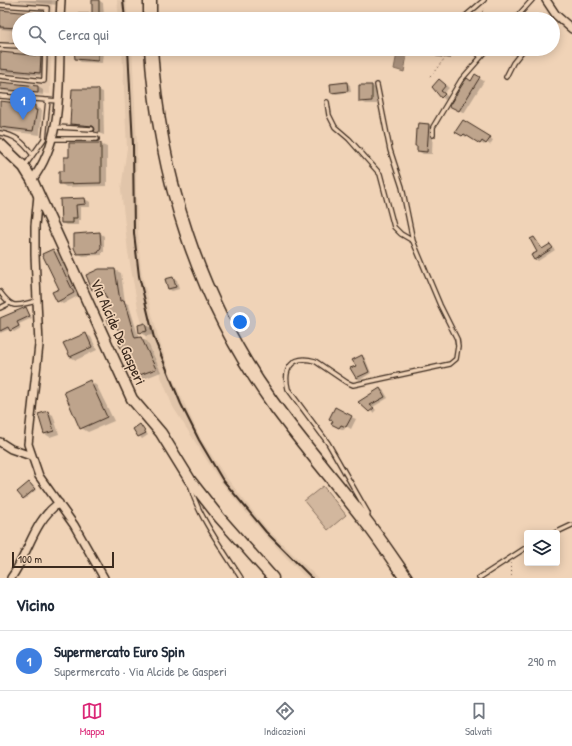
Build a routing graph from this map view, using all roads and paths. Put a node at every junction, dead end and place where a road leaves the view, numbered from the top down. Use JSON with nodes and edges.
{"nodes":[{"id":1,"x":61,"y":0,"type":"edge"},
{"id":2,"x":150,"y":0,"type":"edge"},
{"id":3,"x":532,"y":0,"type":"edge"},
{"id":4,"x":546,"y":0,"type":"edge"},
{"id":5,"x":483,"y":1,"type":"edge"},
{"id":6,"x":0,"y":5,"type":"edge"},
{"id":7,"x":47,"y":12,"type":"edge"},
{"id":8,"x":60,"y":12,"type":"edge"},
{"id":9,"x":150,"y":12,"type":"edge"},
{"id":10,"x":470,"y":12,"type":"edge"},
{"id":11,"x":482,"y":12,"type":"edge"},
{"id":12,"x":521,"y":12,"type":"edge"},
{"id":13,"x":552,"y":12,"type":"edge"},
{"id":14,"x":560,"y":21,"type":"edge"},
{"id":15,"x":572,"y":29,"type":"edge"},
{"id":16,"x":0,"y":45,"type":"edge"},
{"id":17,"x":12,"y":46,"type":"edge"},
{"id":18,"x":45,"y":56,"type":"edge"},
{"id":19,"x":60,"y":56,"type":"edge"},
{"id":20,"x":151,"y":56,"type":"edge"},
{"id":21,"x":446,"y":56,"type":"edge"},
{"id":22,"x":518,"y":56,"type":"edge"},
{"id":23,"x":481,"y":57,"type":"edge"},
{"id":24,"x":0,"y":76,"type":"edge"},
{"id":25,"x":430,"y":77,"type":"dead end"},
{"id":26,"x":506,"y":77,"type":"dead end"},
{"id":27,"x":377,"y":85,"type":"dead end"},
{"id":28,"x":0,"y":96,"type":"edge"},
{"id":29,"x":48,"y":100,"type":"junction"},
{"id":30,"x":58,"y":100,"type":"junction"},
{"id":31,"x":327,"y":102,"type":"dead end"},
{"id":32,"x":56,"y":127,"type":"junction"},
{"id":33,"x":92,"y":129,"type":"dead end"},
{"id":34,"x":0,"y":133,"type":"edge"},
{"id":35,"x":433,"y":135,"type":"dead end"},
{"id":36,"x":52,"y":138,"type":"junction"},
{"id":37,"x":98,"y":139,"type":"dead end"},
{"id":38,"x":0,"y":144,"type":"edge"},
{"id":39,"x":32,"y":154,"type":"junction"},
{"id":40,"x":24,"y":167,"type":"junction"},
{"id":41,"x":32,"y":180,"type":"junction"},
{"id":42,"x":39,"y":193,"type":"junction"},
{"id":43,"x":413,"y":241,"type":"junction"},
{"id":44,"x":0,"y":292,"type":"edge"},
{"id":45,"x":38,"y":301,"type":"junction"},
{"id":46,"x":8,"y":304,"type":"junction"},
{"id":47,"x":0,"y":308,"type":"edge"},
{"id":48,"x":0,"y":442,"type":"edge"},
{"id":49,"x":31,"y":456,"type":"junction"},
{"id":50,"x":190,"y":480,"type":"junction"},
{"id":51,"x":59,"y":503,"type":"junction"},
{"id":52,"x":366,"y":520,"type":"junction"},
{"id":53,"x":572,"y":525,"type":"edge"},
{"id":54,"x":560,"y":531,"type":"edge"},
{"id":55,"x":524,"y":549,"type":"edge"},
{"id":56,"x":511,"y":557,"type":"junction"},
{"id":57,"x":11,"y":578,"type":"edge"},
{"id":58,"x":104,"y":578,"type":"edge"},
{"id":59,"x":240,"y":578,"type":"edge"},
{"id":60,"x":273,"y":578,"type":"edge"},
{"id":61,"x":406,"y":578,"type":"edge"},
{"id":62,"x":479,"y":578,"type":"edge"},
{"id":63,"x":512,"y":578,"type":"edge"}],
"edges":[{"from":1,"to":8,"type":"street"},
{"from":2,"to":9,"type":"main road"},
{"from":3,"to":12,"type":"lane"},
{"from":4,"to":13,"type":"street"},
{"from":5,"to":10,"type":"lane"},
{"from":5,"to":11,"type":"path"},
{"from":6,"to":7,"type":"lane"},
{"from":14,"to":15,"type":"street"},
{"from":16,"to":17,"type":"lane"},
{"from":18,"to":24,"type":"lane"},
{"from":19,"to":30,"type":"street"},
{"from":20,"to":52,"type":"main road"},
{"from":21,"to":25,"type":"path"},
{"from":22,"to":26,"type":"lane"},
{"from":23,"to":35,"type":"lane"},
{"from":27,"to":43,"type":"lane"},
{"from":28,"to":29,"type":"lane"},
{"from":29,"to":30,"type":"lane"},
{"from":29,"to":39,"type":"lane"},
{"from":30,"to":32,"type":"street"},
{"from":31,"to":43,"type":"lane"},
{"from":32,"to":33,"type":"lane"},
{"from":32,"to":36,"type":"street"},
{"from":34,"to":39,"type":"lane"},
{"from":36,"to":37,"type":"lane"},
{"from":36,"to":41,"type":"street"},
{"from":38,"to":40,"type":"main road","name":"Via Alcide De Gasperi"},
{"from":39,"to":40,"type":"lane"},
{"from":40,"to":41,"type":"main road","name":"Via Alcide De Gasperi"},
{"from":41,"to":42,"type":"main road","name":"Via Alcide De Gasperi"},
{"from":42,"to":45,"type":"street"},
{"from":42,"to":50,"type":"main road","name":"Via Alcide De Gasperi"},
{"from":43,"to":52,"type":"lane"},
{"from":44,"to":46,"type":"lane"},
{"from":45,"to":46,"type":"lane"},
{"from":45,"to":49,"type":"street"},
{"from":46,"to":47,"type":"lane"},
{"from":48,"to":49,"type":"street"},
{"from":49,"to":51,"type":"street"},
{"from":50,"to":59,"type":"lane"},
{"from":50,"to":60,"type":"main road","name":"Via Alcide De Gasperi"},
{"from":51,"to":57,"type":"street"},
{"from":51,"to":58,"type":"street"},
{"from":52,"to":61,"type":"main road"},
{"from":53,"to":54,"type":"lane"},
{"from":55,"to":56,"type":"lane"},
{"from":56,"to":62,"type":"lane"},
{"from":56,"to":63,"type":"path"}]}
